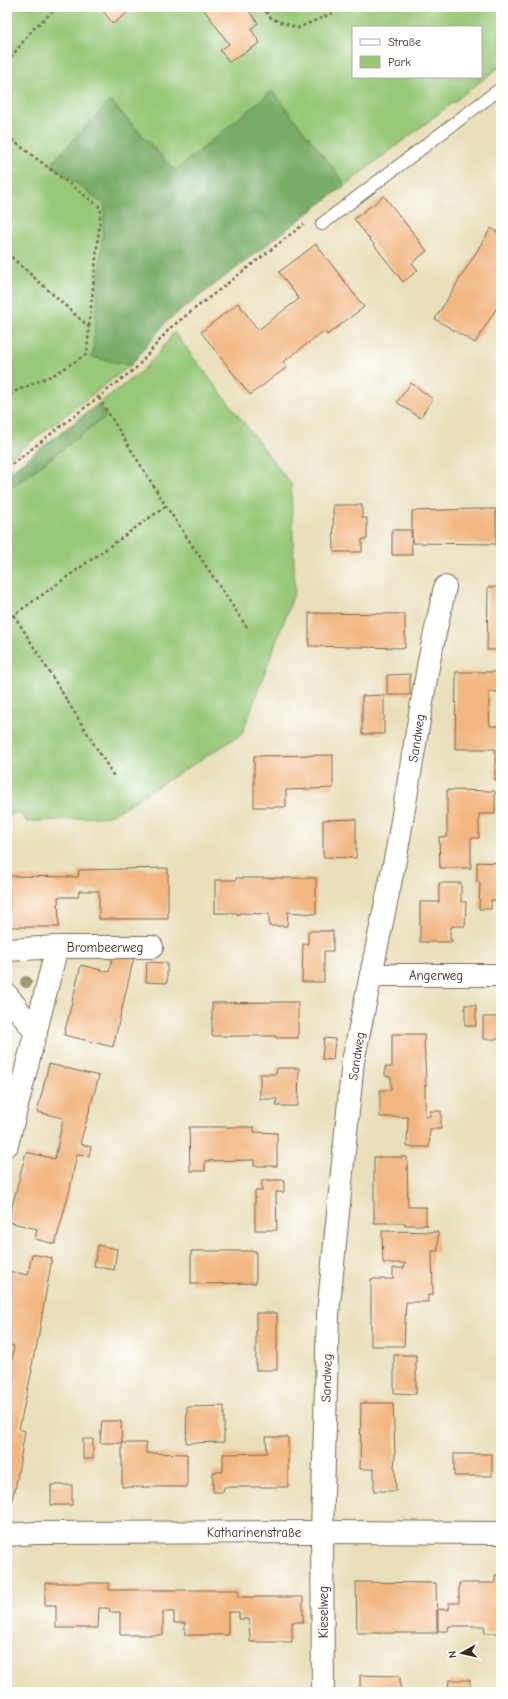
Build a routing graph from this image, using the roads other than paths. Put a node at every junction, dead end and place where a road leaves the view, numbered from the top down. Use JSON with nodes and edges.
{"nodes":[{"id":1,"x":501,"y":88,"type":"edge"},
{"id":2,"x":322,"y":224,"type":"dead end"},
{"id":3,"x":444,"y":587,"type":"dead end"},
{"id":4,"x":57,"y":947,"type":"junction"},
{"id":5,"x":152,"y":947,"type":"dead end"},
{"id":6,"x":7,"y":950,"type":"edge"},
{"id":7,"x":501,"y":975,"type":"edge"},
{"id":8,"x":371,"y":976,"type":"junction"},
{"id":9,"x":7,"y":996,"type":"edge"},
{"id":10,"x":36,"y":1033,"type":"junction"},
{"id":11,"x":7,"y":1145,"type":"edge"},
{"id":12,"x":322,"y":1532,"type":"junction"},
{"id":13,"x":501,"y":1533,"type":"edge"},
{"id":14,"x":7,"y":1535,"type":"edge"},
{"id":15,"x":323,"y":1692,"type":"edge"}],
"edges":[{"from":1,"to":2,"type":"lane"},
{"from":3,"to":8,"type":"street","name":"Sandweg"},
{"from":4,"to":5,"type":"street","name":"Brombeerweg"},
{"from":4,"to":6,"type":"street","name":"Brombeerweg"},
{"from":4,"to":10,"type":"street","name":"Brombeerweg"},
{"from":7,"to":8,"type":"street","name":"Angerweg"},
{"from":8,"to":12,"type":"street","name":"Sandweg"},
{"from":9,"to":10,"type":"street"},
{"from":10,"to":11,"type":"street","name":"Brombeerweg"},
{"from":12,"to":13,"type":"street","name":"Katharinenstraße"},
{"from":12,"to":14,"type":"street","name":"Katharinenstraße"},
{"from":12,"to":15,"type":"street","name":"Kieselweg"}]}
